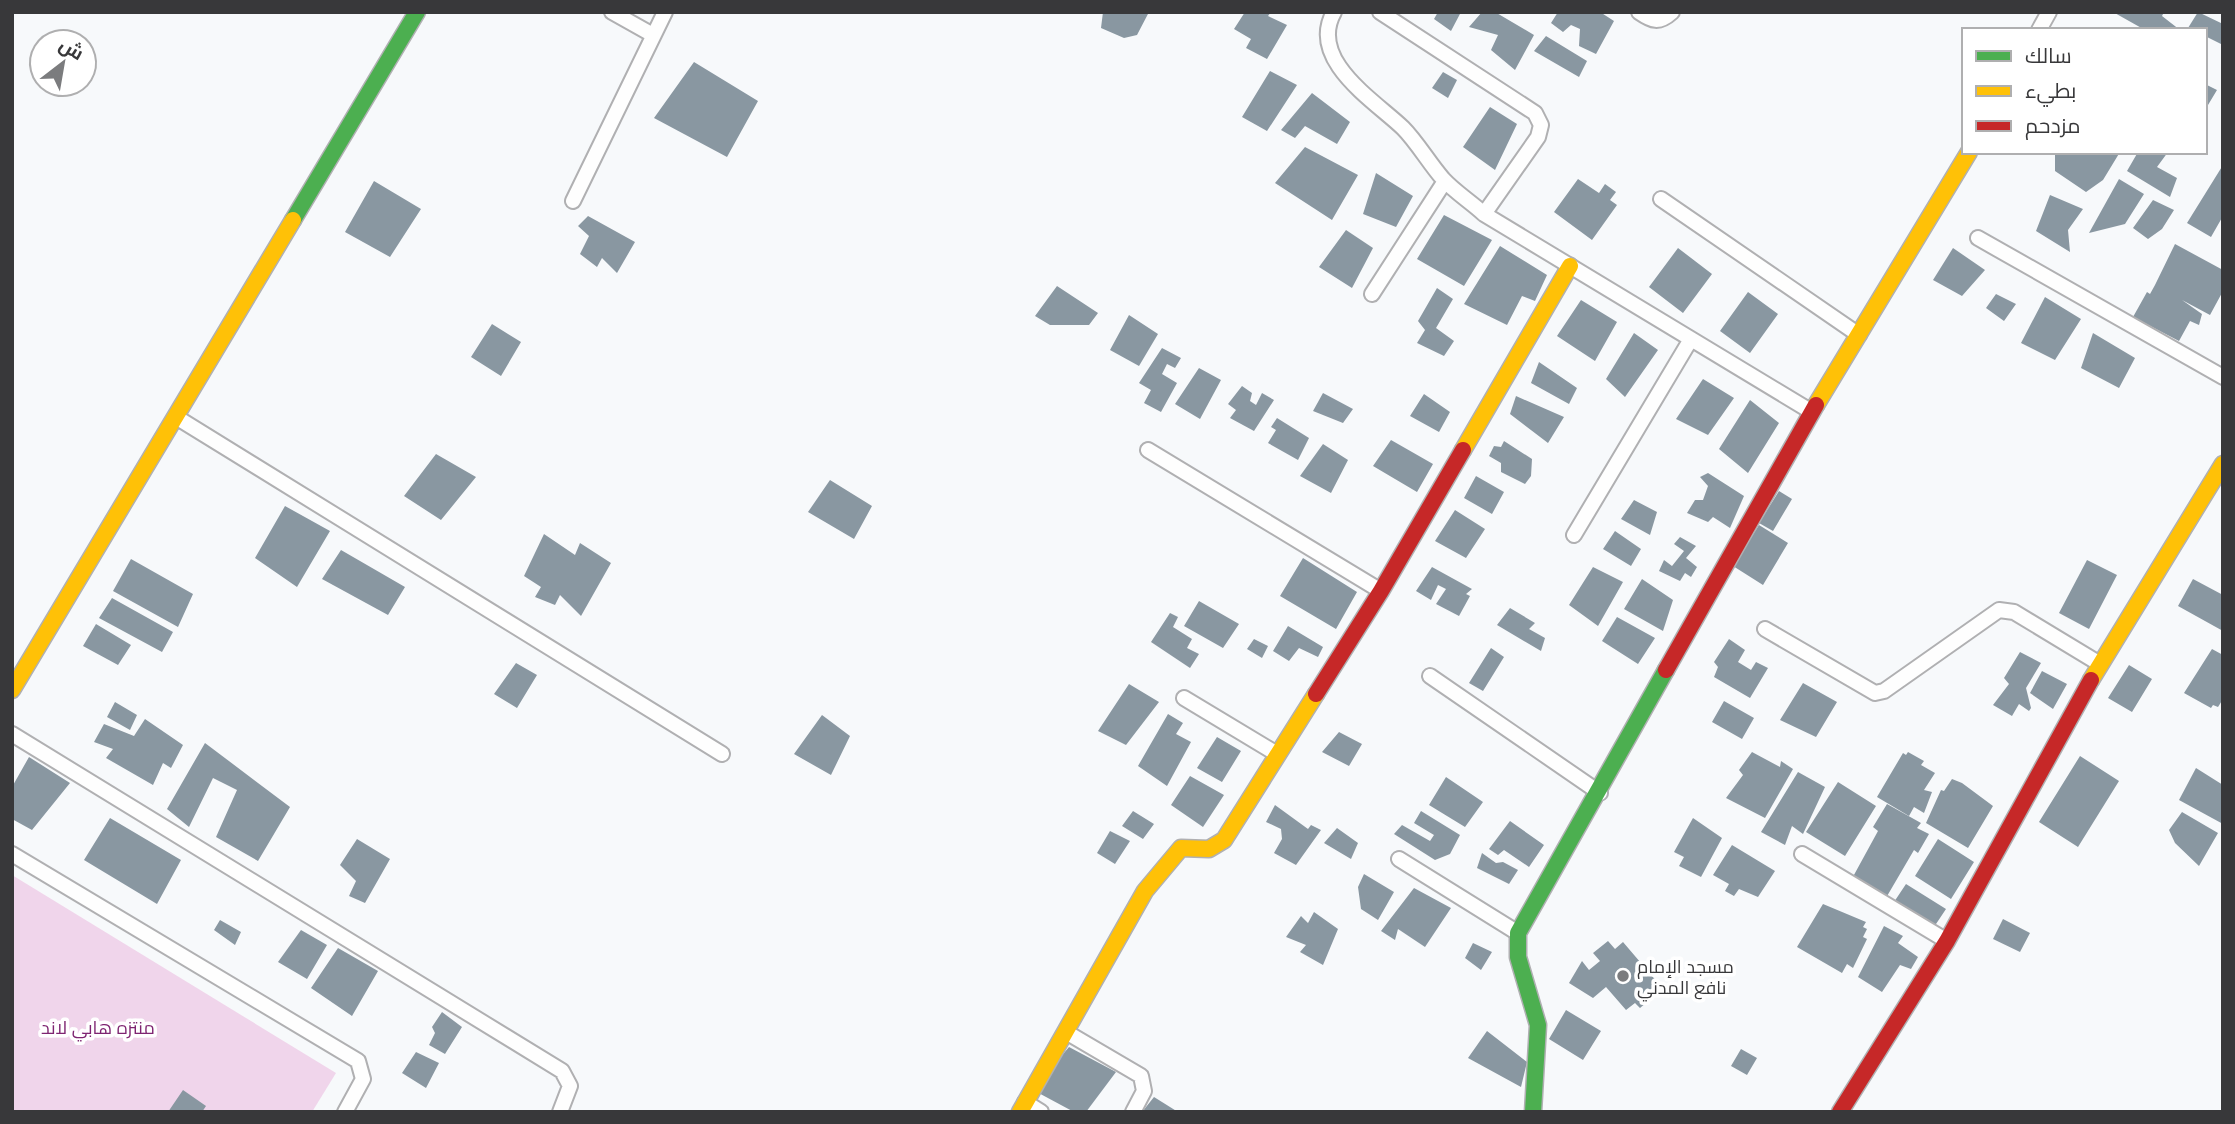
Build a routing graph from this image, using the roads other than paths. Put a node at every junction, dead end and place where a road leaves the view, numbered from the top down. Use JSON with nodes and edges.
{"nodes":[{"id":1,"x":417,"y":12,"type":"edge"},
{"id":2,"x":612,"y":12,"type":"edge"},
{"id":3,"x":665,"y":12,"type":"edge"},
{"id":4,"x":1335,"y":12,"type":"edge"},
{"id":5,"x":1380,"y":12,"type":"edge"},
{"id":6,"x":1639,"y":12,"type":"edge"},
{"id":7,"x":1672,"y":12,"type":"edge"},
{"id":8,"x":2049,"y":12,"type":"edge"},
{"id":9,"x":2040,"y":28,"type":"edge"},
{"id":10,"x":653,"y":35,"type":"junction"},
{"id":11,"x":1968,"y":154,"type":"edge"},
{"id":12,"x":1445,"y":181,"type":"junction"},
{"id":13,"x":1661,"y":199,"type":"dead end"},
{"id":14,"x":573,"y":201,"type":"dead end"},
{"id":15,"x":1484,"y":214,"type":"junction"},
{"id":16,"x":1978,"y":239,"type":"dead end"},
{"id":17,"x":1570,"y":266,"type":"junction"},
{"id":18,"x":1372,"y":294,"type":"dead end"},
{"id":19,"x":1859,"y":335,"type":"junction"},
{"id":20,"x":1691,"y":339,"type":"junction"},
{"id":21,"x":2223,"y":377,"type":"edge"},
{"id":22,"x":1812,"y":412,"type":"junction"},
{"id":23,"x":176,"y":417,"type":"junction"},
{"id":24,"x":1148,"y":450,"type":"dead end"},
{"id":25,"x":2223,"y":464,"type":"edge"},
{"id":26,"x":1574,"y":535,"type":"dead end"},
{"id":27,"x":1381,"y":591,"type":"junction"},
{"id":28,"x":1765,"y":629,"type":"dead end"},
{"id":29,"x":2100,"y":664,"type":"junction"},
{"id":30,"x":1430,"y":676,"type":"dead end"},
{"id":31,"x":12,"y":690,"type":"edge"},
{"id":32,"x":1184,"y":698,"type":"dead end"},
{"id":33,"x":12,"y":734,"type":"edge"},
{"id":34,"x":722,"y":754,"type":"dead end"},
{"id":35,"x":1277,"y":754,"type":"junction"},
{"id":36,"x":1600,"y":793,"type":"junction"},
{"id":37,"x":12,"y":854,"type":"edge"},
{"id":38,"x":1801,"y":854,"type":"dead end"},
{"id":39,"x":1399,"y":859,"type":"dead end"},
{"id":40,"x":1518,"y":933,"type":"junction"},
{"id":41,"x":1947,"y":941,"type":"junction"},
{"id":42,"x":1066,"y":1032,"type":"junction"},
{"id":43,"x":1023,"y":1107,"type":"edge"},
{"id":44,"x":345,"y":1112,"type":"edge"},
{"id":45,"x":559,"y":1112,"type":"edge"},
{"id":46,"x":1041,"y":1112,"type":"edge"},
{"id":47,"x":1133,"y":1112,"type":"edge"},
{"id":48,"x":1533,"y":1112,"type":"edge"},
{"id":49,"x":1840,"y":1112,"type":"edge"}],
"edges":[{"from":1,"to":23,"type":"street"},
{"from":2,"to":10,"type":"street"},
{"from":3,"to":10,"type":"street"},
{"from":4,"to":12,"type":"street"},
{"from":5,"to":15,"type":"street"},
{"from":6,"to":7,"type":"street"},
{"from":8,"to":9,"type":"street"},
{"from":10,"to":14,"type":"street"},
{"from":11,"to":19,"type":"street"},
{"from":12,"to":15,"type":"street"},
{"from":12,"to":18,"type":"street"},
{"from":13,"to":19,"type":"street"},
{"from":15,"to":17,"type":"street"},
{"from":16,"to":21,"type":"street"},
{"from":17,"to":20,"type":"street"},
{"from":17,"to":27,"type":"street"},
{"from":19,"to":22,"type":"street"},
{"from":20,"to":22,"type":"street"},
{"from":20,"to":26,"type":"street"},
{"from":22,"to":36,"type":"street"},
{"from":23,"to":31,"type":"street"},
{"from":23,"to":34,"type":"street"},
{"from":24,"to":27,"type":"street"},
{"from":25,"to":29,"type":"street"},
{"from":27,"to":35,"type":"street"},
{"from":28,"to":29,"type":"street"},
{"from":29,"to":41,"type":"street"},
{"from":30,"to":36,"type":"street"},
{"from":32,"to":35,"type":"street"},
{"from":33,"to":45,"type":"street"},
{"from":35,"to":42,"type":"street"},
{"from":36,"to":40,"type":"street"},
{"from":37,"to":44,"type":"street"},
{"from":38,"to":41,"type":"street"},
{"from":39,"to":40,"type":"street"},
{"from":40,"to":48,"type":"street"},
{"from":41,"to":49,"type":"street"},
{"from":42,"to":43,"type":"street"},
{"from":42,"to":47,"type":"street"},
{"from":43,"to":46,"type":"street"}]}
